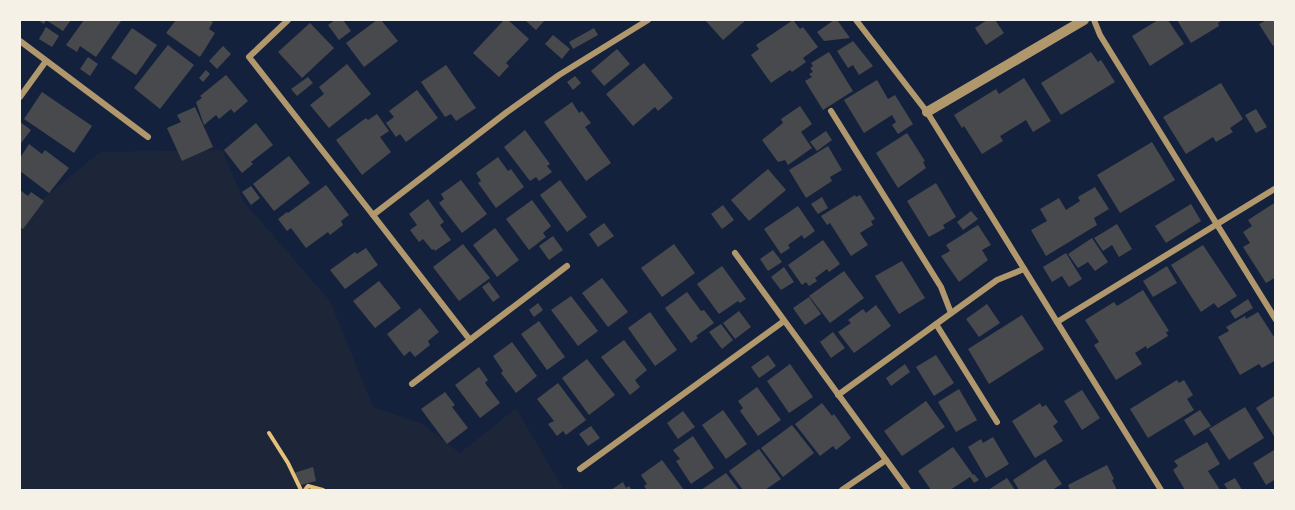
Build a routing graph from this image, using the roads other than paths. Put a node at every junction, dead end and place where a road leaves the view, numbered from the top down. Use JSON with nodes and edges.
{"nodes":[{"id":1,"x":285,"y":20,"type":"edge"},
{"id":2,"x":648,"y":20,"type":"edge"},
{"id":3,"x":856,"y":20,"type":"edge"},
{"id":4,"x":1084,"y":20,"type":"edge"},
{"id":5,"x":1094,"y":20,"type":"edge"},
{"id":6,"x":20,"y":41,"type":"edge"},
{"id":7,"x":46,"y":61,"type":"junction"},
{"id":8,"x":20,"y":97,"type":"edge"},
{"id":9,"x":831,"y":111,"type":"dead end"},
{"id":10,"x":927,"y":112,"type":"junction"},
{"id":11,"x":148,"y":137,"type":"dead end"},
{"id":12,"x":1275,"y":188,"type":"edge"},
{"id":13,"x":373,"y":215,"type":"junction"},
{"id":14,"x":1216,"y":225,"type":"junction"},
{"id":15,"x":735,"y":254,"type":"dead end"},
{"id":16,"x":567,"y":266,"type":"dead end"},
{"id":17,"x":1024,"y":269,"type":"junction"},
{"id":18,"x":951,"y":313,"type":"junction"},
{"id":19,"x":1275,"y":320,"type":"edge"},
{"id":20,"x":784,"y":321,"type":"junction"},
{"id":21,"x":1057,"y":322,"type":"junction"},
{"id":22,"x":936,"y":324,"type":"junction"},
{"id":23,"x":470,"y":340,"type":"junction"},
{"id":24,"x":412,"y":384,"type":"dead end"},
{"id":25,"x":838,"y":395,"type":"junction"},
{"id":26,"x":997,"y":422,"type":"dead end"},
{"id":27,"x":886,"y":460,"type":"junction"},
{"id":28,"x":580,"y":469,"type":"dead end"},
{"id":29,"x":842,"y":490,"type":"edge"},
{"id":30,"x":908,"y":490,"type":"edge"},
{"id":31,"x":1161,"y":490,"type":"edge"}],
"edges":[{"from":1,"to":13,"type":"street"},
{"from":2,"to":13,"type":"street"},
{"from":3,"to":10,"type":"street"},
{"from":4,"to":10,"type":"street"},
{"from":5,"to":14,"type":"street"},
{"from":6,"to":7,"type":"street"},
{"from":7,"to":8,"type":"street"},
{"from":7,"to":11,"type":"street"},
{"from":9,"to":18,"type":"street"},
{"from":10,"to":17,"type":"street"},
{"from":12,"to":14,"type":"street"},
{"from":13,"to":23,"type":"street"},
{"from":14,"to":19,"type":"street"},
{"from":14,"to":21,"type":"street"},
{"from":15,"to":20,"type":"street"},
{"from":16,"to":23,"type":"street"},
{"from":17,"to":18,"type":"street"},
{"from":17,"to":21,"type":"street"},
{"from":18,"to":22,"type":"street"},
{"from":20,"to":25,"type":"street"},
{"from":20,"to":28,"type":"street"},
{"from":21,"to":31,"type":"street"},
{"from":22,"to":25,"type":"street"},
{"from":22,"to":26,"type":"street"},
{"from":23,"to":24,"type":"street"},
{"from":25,"to":27,"type":"street"},
{"from":27,"to":29,"type":"street"},
{"from":27,"to":30,"type":"street"}]}
